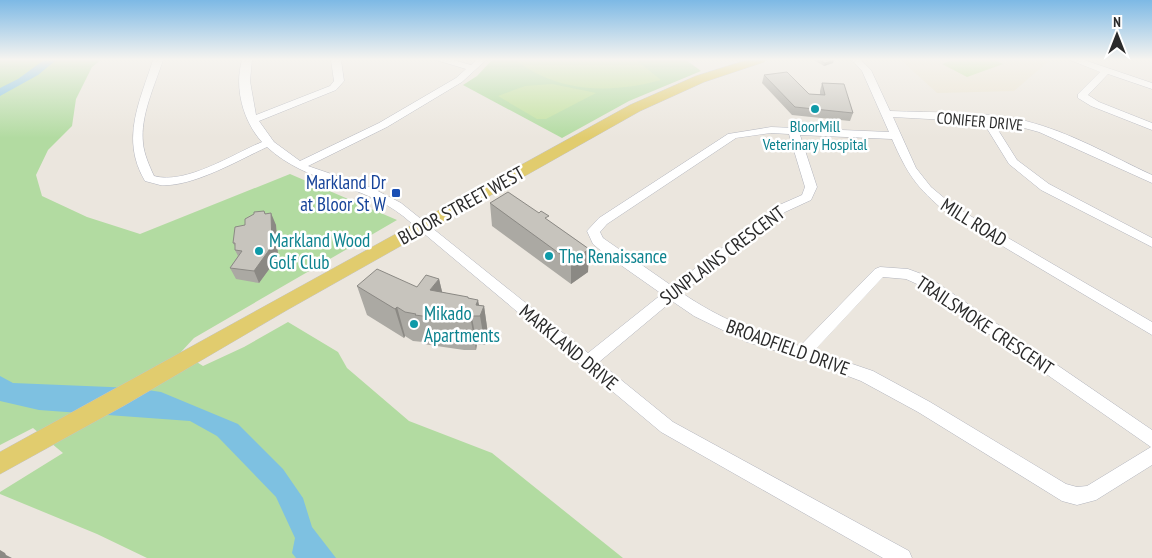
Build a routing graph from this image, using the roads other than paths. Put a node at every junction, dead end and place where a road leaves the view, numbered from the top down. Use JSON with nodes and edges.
{"nodes":[{"id":1,"x":150,"y":86,"type":"edge"},
{"id":2,"x":245,"y":86,"type":"edge"},
{"id":3,"x":335,"y":86,"type":"edge"},
{"id":4,"x":449,"y":86,"type":"edge"},
{"id":5,"x":685,"y":86,"type":"edge"},
{"id":6,"x":874,"y":86,"type":"edge"},
{"id":7,"x":1092,"y":86,"type":"edge"},
{"id":8,"x":887,"y":114,"type":"junction"},
{"id":9,"x":986,"y":119,"type":"junction"},
{"id":10,"x":252,"y":120,"type":"junction"},
{"id":11,"x":1152,"y":128,"type":"edge"},
{"id":12,"x":793,"y":131,"type":"junction"},
{"id":13,"x":896,"y":136,"type":"junction"},
{"id":14,"x":268,"y":143,"type":"junction"},
{"id":15,"x":299,"y":166,"type":"junction"},
{"id":16,"x":1152,"y":180,"type":"edge"},
{"id":17,"x":422,"y":226,"type":"junction"},
{"id":18,"x":1152,"y":242,"type":"edge"},
{"id":19,"x":671,"y":294,"type":"junction"},
{"id":20,"x":1152,"y":329,"type":"edge"},
{"id":21,"x":803,"y":353,"type":"junction"},
{"id":22,"x":587,"y":363,"type":"junction"},
{"id":23,"x":1152,"y":440,"type":"edge"},
{"id":24,"x":1152,"y":455,"type":"edge"},
{"id":25,"x":0,"y":464,"type":"edge"},
{"id":26,"x":902,"y":558,"type":"edge"}],
"edges":[{"from":1,"to":14,"type":"street"},
{"from":2,"to":10,"type":"street","name":"MARKLAND DRIVE"},
{"from":3,"to":10,"type":"street"},
{"from":4,"to":15,"type":"street"},
{"from":5,"to":17,"type":"main road","name":"BLOOR STREET WEST"},
{"from":6,"to":8,"type":"street","name":"MILL ROAD"},
{"from":7,"to":11,"type":"street"},
{"from":8,"to":9,"type":"street","name":"CONIFER DRIVE"},
{"from":8,"to":13,"type":"street","name":"MILL ROAD"},
{"from":9,"to":16,"type":"street","name":"CONIFER DRIVE"},
{"from":9,"to":18,"type":"street"},
{"from":10,"to":14,"type":"street","name":"MARKLAND DRIVE"},
{"from":12,"to":13,"type":"street","name":"BROADFIELD DRIVE"},
{"from":12,"to":19,"type":"street","name":"SUNPLAINS CRESCENT"},
{"from":12,"to":19,"type":"street","name":"BROADFIELD DRIVE"},
{"from":13,"to":20,"type":"street","name":"MILL ROAD"},
{"from":14,"to":15,"type":"street","name":"MARKLAND DRIVE"},
{"from":15,"to":17,"type":"street","name":"MARKLAND DRIVE"},
{"from":17,"to":22,"type":"street","name":"MARKLAND DRIVE"},
{"from":17,"to":25,"type":"main road","name":"BLOOR STREET WEST"},
{"from":19,"to":21,"type":"street","name":"BROADFIELD DRIVE"},
{"from":19,"to":22,"type":"street","name":"SUNPLAINS CRESCENT"},
{"from":21,"to":23,"type":"street","name":"TRAILSMOKE CRESCENT"},
{"from":21,"to":24,"type":"street","name":"BROADFIELD DRIVE"},
{"from":22,"to":26,"type":"street","name":"MARKLAND DRIVE"}]}
